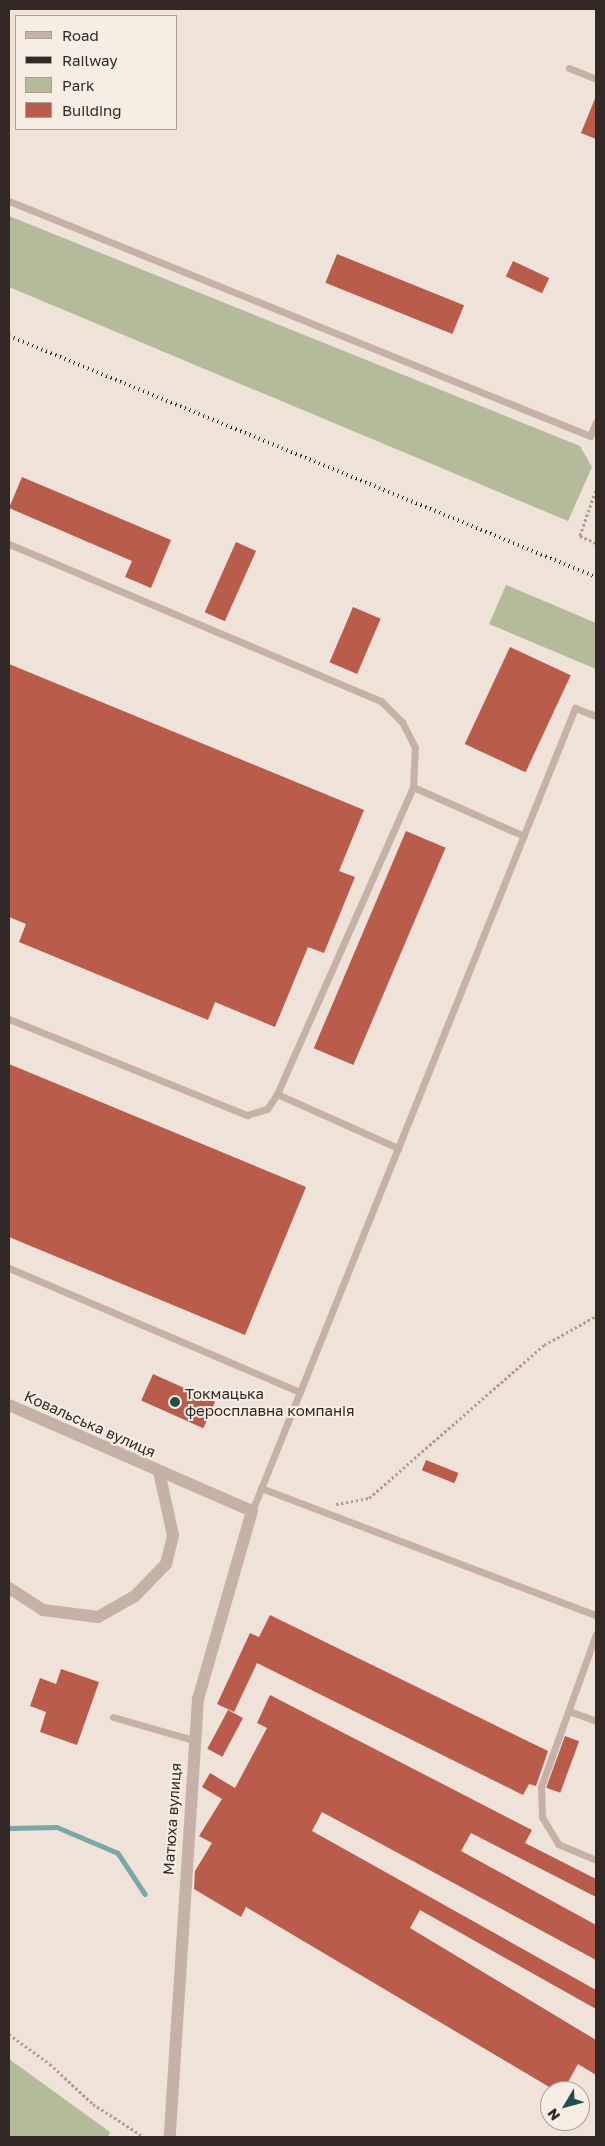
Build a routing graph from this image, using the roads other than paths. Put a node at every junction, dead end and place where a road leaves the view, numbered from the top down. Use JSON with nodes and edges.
{"nodes":[{"id":1,"x":569,"y":68,"type":"dead end"},
{"id":2,"x":596,"y":79,"type":"edge"},
{"id":3,"x":9,"y":201,"type":"edge"},
{"id":4,"x":596,"y":422,"type":"edge"},
{"id":5,"x":9,"y":544,"type":"edge"},
{"id":6,"x":596,"y":716,"type":"edge"},
{"id":7,"x":413,"y":787,"type":"junction"},
{"id":8,"x":524,"y":836,"type":"junction"},
{"id":9,"x":9,"y":1019,"type":"edge"},
{"id":10,"x":276,"y":1094,"type":"junction"},
{"id":11,"x":398,"y":1148,"type":"junction"},
{"id":12,"x":9,"y":1268,"type":"edge"},
{"id":13,"x":300,"y":1392,"type":"junction"},
{"id":14,"x":9,"y":1405,"type":"edge"},
{"id":15,"x":159,"y":1472,"type":"junction"},
{"id":16,"x":261,"y":1488,"type":"junction"},
{"id":17,"x":252,"y":1511,"type":"junction"},
{"id":18,"x":9,"y":1588,"type":"edge"},
{"id":19,"x":596,"y":1615,"type":"edge"},
{"id":20,"x":596,"y":1634,"type":"edge"},
{"id":21,"x":568,"y":1711,"type":"junction"},
{"id":22,"x":113,"y":1717,"type":"dead end"},
{"id":23,"x":596,"y":1721,"type":"edge"},
{"id":24,"x":194,"y":1740,"type":"junction"},
{"id":25,"x":596,"y":1860,"type":"edge"},
{"id":26,"x":170,"y":2137,"type":"edge"}],
"edges":[{"from":1,"to":2,"type":"lane"},
{"from":3,"to":4,"type":"lane"},
{"from":5,"to":7,"type":"lane"},
{"from":6,"to":8,"type":"lane"},
{"from":7,"to":8,"type":"lane"},
{"from":7,"to":10,"type":"lane"},
{"from":8,"to":11,"type":"lane"},
{"from":9,"to":10,"type":"lane"},
{"from":10,"to":11,"type":"lane"},
{"from":11,"to":13,"type":"lane"},
{"from":12,"to":13,"type":"lane"},
{"from":13,"to":16,"type":"lane"},
{"from":14,"to":15,"type":"street","name":"Ковальська вулиця"},
{"from":15,"to":17,"type":"street","name":"Ковальська вулиця"},
{"from":15,"to":18,"type":"street","name":"Ковальська вулиця"},
{"from":16,"to":17,"type":"lane"},
{"from":16,"to":19,"type":"lane"},
{"from":17,"to":24,"type":"street","name":"Матюха вулиця"},
{"from":20,"to":21,"type":"lane"},
{"from":21,"to":23,"type":"lane"},
{"from":21,"to":25,"type":"lane"},
{"from":22,"to":24,"type":"lane"},
{"from":24,"to":26,"type":"street","name":"Матюха вулиця"}]}
